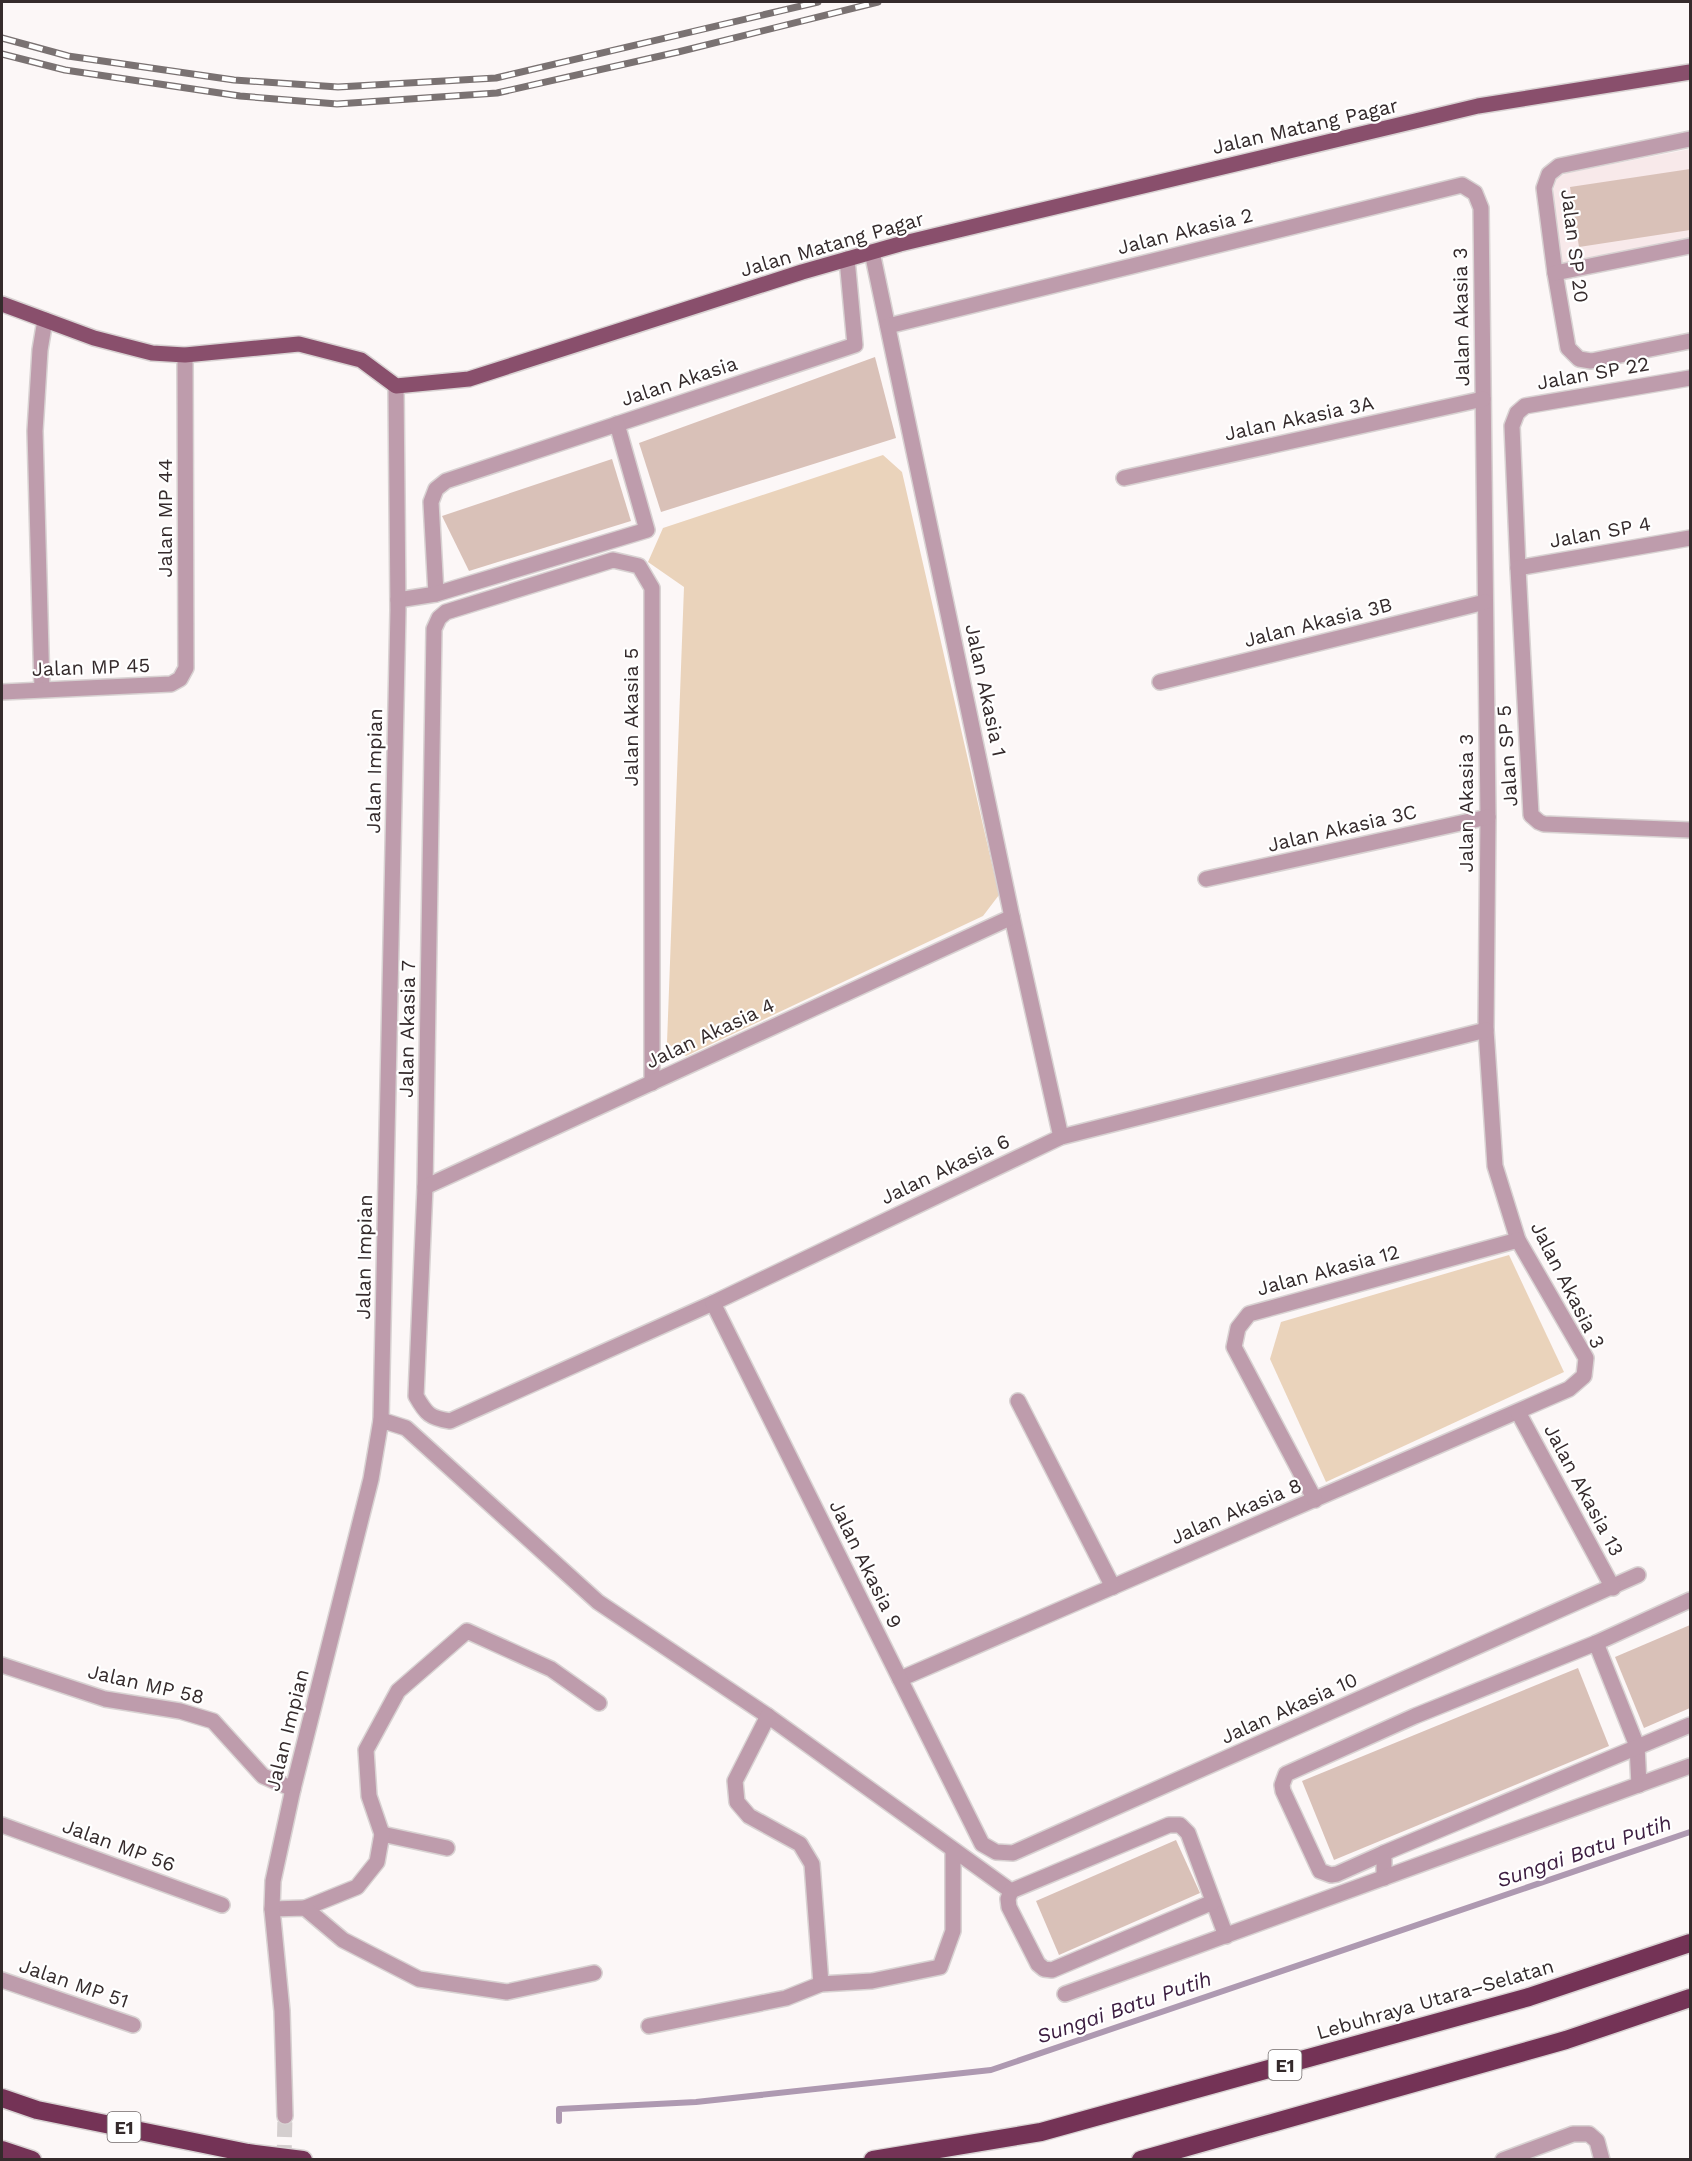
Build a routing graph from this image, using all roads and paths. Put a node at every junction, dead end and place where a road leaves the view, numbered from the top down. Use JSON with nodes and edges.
{"nodes":[{"id":1,"x":1690,"y":72,"type":"edge"},
{"id":2,"x":1690,"y":139,"type":"edge"},
{"id":3,"x":1480,"y":208,"type":"joint"},
{"id":4,"x":1690,"y":246,"type":"edge"},
{"id":5,"x":872,"y":252,"type":"junction"},
{"id":6,"x":847,"y":259,"type":"junction"},
{"id":7,"x":1555,"y":273,"type":"junction"},
{"id":8,"x":2,"y":304,"type":"edge"},
{"id":9,"x":45,"y":320,"type":"junction"},
{"id":10,"x":888,"y":327,"type":"junction"},
{"id":11,"x":1690,"y":341,"type":"edge"},
{"id":12,"x":185,"y":356,"type":"junction"},
{"id":13,"x":1690,"y":378,"type":"edge"},
{"id":14,"x":396,"y":386,"type":"junction"},
{"id":15,"x":1483,"y":399,"type":"junction"},
{"id":16,"x":617,"y":424,"type":"junction"},
{"id":17,"x":1124,"y":478,"type":"dead end"},
{"id":18,"x":1690,"y":538,"type":"edge"},
{"id":19,"x":1518,"y":568,"type":"junction"},
{"id":20,"x":436,"y":594,"type":"junction"},
{"id":21,"x":398,"y":600,"type":"junction"},
{"id":22,"x":1485,"y":602,"type":"junction"},
{"id":23,"x":439,"y":618,"type":"joint"},
{"id":24,"x":180,"y":679,"type":"joint"},
{"id":25,"x":1160,"y":682,"type":"dead end"},
{"id":26,"x":42,"y":689,"type":"junction"},
{"id":27,"x":2,"y":692,"type":"edge"},
{"id":28,"x":1488,"y":817,"type":"junction"},
{"id":29,"x":1690,"y":830,"type":"edge"},
{"id":30,"x":1206,"y":879,"type":"dead end"},
{"id":31,"x":1012,"y":917,"type":"junction"},
{"id":32,"x":1486,"y":1030,"type":"junction"},
{"id":33,"x":652,"y":1083,"type":"junction"},
{"id":34,"x":1061,"y":1137,"type":"junction"},
{"id":35,"x":425,"y":1187,"type":"junction"},
{"id":36,"x":1518,"y":1240,"type":"junction"},
{"id":37,"x":713,"y":1302,"type":"junction"},
{"id":38,"x":1584,"y":1376,"type":"joint"},
{"id":39,"x":1018,"y":1401,"type":"dead end"},
{"id":40,"x":1518,"y":1412,"type":"junction"},
{"id":41,"x":381,"y":1420,"type":"junction"},
{"id":42,"x":450,"y":1421,"type":"joint"},
{"id":43,"x":1315,"y":1500,"type":"junction"},
{"id":44,"x":1638,"y":1575,"type":"dead end"},
{"id":45,"x":1113,"y":1587,"type":"junction"},
{"id":46,"x":1613,"y":1588,"type":"junction"},
{"id":47,"x":1690,"y":1600,"type":"edge"},
{"id":48,"x":1596,"y":1642,"type":"junction"},
{"id":49,"x":2,"y":1665,"type":"edge"},
{"id":50,"x":900,"y":1679,"type":"junction"},
{"id":51,"x":599,"y":1703,"type":"dead end"},
{"id":52,"x":768,"y":1716,"type":"junction"},
{"id":53,"x":1690,"y":1725,"type":"edge"},
{"id":54,"x":1637,"y":1746,"type":"junction"},
{"id":55,"x":1690,"y":1766,"type":"edge"},
{"id":56,"x":1639,"y":1785,"type":"junction"},
{"id":57,"x":293,"y":1789,"type":"junction"},
{"id":58,"x":2,"y":1825,"type":"edge"},
{"id":59,"x":382,"y":1834,"type":"junction"},
{"id":60,"x":982,"y":1844,"type":"joint"},
{"id":61,"x":447,"y":1848,"type":"dead end"},
{"id":62,"x":953,"y":1850,"type":"junction"},
{"id":63,"x":1383,"y":1853,"type":"junction"},
{"id":64,"x":1384,"y":1878,"type":"junction"},
{"id":65,"x":1011,"y":1891,"type":"junction"},
{"id":66,"x":1213,"y":1902,"type":"junction"},
{"id":67,"x":222,"y":1905,"type":"dead end"},
{"id":68,"x":305,"y":1908,"type":"junction"},
{"id":69,"x":272,"y":1909,"type":"junction"},
{"id":70,"x":1226,"y":1936,"type":"junction"},
{"id":71,"x":1690,"y":1943,"type":"edge"},
{"id":72,"x":594,"y":1973,"type":"dead end"},
{"id":73,"x":2,"y":1980,"type":"edge"},
{"id":74,"x":821,"y":1984,"type":"junction"},
{"id":75,"x":1065,"y":1994,"type":"dead end"},
{"id":76,"x":1690,"y":1998,"type":"edge"},
{"id":77,"x":133,"y":2025,"type":"dead end"},
{"id":78,"x":649,"y":2026,"type":"dead end"},
{"id":79,"x":2,"y":2098,"type":"edge"},
{"id":80,"x":285,"y":2116,"type":"tunnel mouth"},
{"id":81,"x":2,"y":2150,"type":"edge"},
{"id":82,"x":32,"y":2160,"type":"edge"},
{"id":83,"x":303,"y":2160,"type":"edge"},
{"id":84,"x":873,"y":2160,"type":"edge"},
{"id":85,"x":1141,"y":2160,"type":"edge"},
{"id":86,"x":1503,"y":2160,"type":"edge"},
{"id":87,"x":1602,"y":2160,"type":"edge"}],
"edges":[{"from":1,"to":5,"type":"main road","name":"Jalan Matang Pagar"},
{"from":2,"to":7,"type":"street","name":"Jalan SP 20"},
{"from":3,"to":10,"type":"street","name":"Jalan Akasia 2"},
{"from":3,"to":15,"type":"street","name":"Jalan Akasia 3"},
{"from":4,"to":7,"type":"street"},
{"from":5,"to":6,"type":"main road","name":"Jalan Matang Pagar"},
{"from":5,"to":10,"type":"street","name":"Jalan Akasia 1"},
{"from":6,"to":14,"type":"main road","name":"Jalan Matang Pagar"},
{"from":6,"to":16,"type":"street","name":"Jalan Akasia"},
{"from":7,"to":11,"type":"street","name":"Jalan SP 20"},
{"from":8,"to":9,"type":"main road"},
{"from":9,"to":12,"type":"main road"},
{"from":9,"to":26,"type":"street"},
{"from":10,"to":31,"type":"street","name":"Jalan Akasia 1"},
{"from":12,"to":14,"type":"main road"},
{"from":12,"to":24,"type":"street","name":"Jalan MP 44"},
{"from":13,"to":19,"type":"street","name":"Jalan SP 22"},
{"from":14,"to":21,"type":"street","name":"Jalan Impian"},
{"from":15,"to":17,"type":"street","name":"Jalan Akasia 3A"},
{"from":15,"to":22,"type":"street","name":"Jalan Akasia 3"},
{"from":16,"to":20,"type":"street","name":"Jalan Akasia"},
{"from":16,"to":20,"type":"street"},
{"from":18,"to":19,"type":"street","name":"Jalan SP 4"},
{"from":19,"to":29,"type":"street","name":"Jalan SP 5"},
{"from":20,"to":21,"type":"street"},
{"from":21,"to":41,"type":"street","name":"Jalan Impian"},
{"from":22,"to":25,"type":"street","name":"Jalan Akasia 3B"},
{"from":22,"to":28,"type":"street","name":"Jalan Akasia 3"},
{"from":23,"to":33,"type":"street","name":"Jalan Akasia 5"},
{"from":23,"to":35,"type":"street","name":"Jalan Akasia 7"},
{"from":24,"to":26,"type":"street","name":"Jalan MP 45"},
{"from":26,"to":27,"type":"street","name":"Jalan MP 45"},
{"from":28,"to":30,"type":"street","name":"Jalan Akasia 3C"},
{"from":28,"to":32,"type":"street","name":"Jalan Akasia 3"},
{"from":31,"to":33,"type":"street","name":"Jalan Akasia 4"},
{"from":31,"to":34,"type":"street","name":"Jalan Akasia 1"},
{"from":32,"to":34,"type":"street","name":"Jalan Akasia 6"},
{"from":32,"to":36,"type":"street","name":"Jalan Akasia 3"},
{"from":33,"to":35,"type":"street","name":"Jalan Akasia 4"},
{"from":34,"to":37,"type":"street","name":"Jalan Akasia 6"},
{"from":35,"to":42,"type":"street","name":"Jalan Akasia 7"},
{"from":36,"to":38,"type":"street","name":"Jalan Akasia 3"},
{"from":36,"to":43,"type":"street","name":"Jalan Akasia 12"},
{"from":37,"to":42,"type":"street","name":"Jalan Akasia 6"},
{"from":37,"to":50,"type":"street","name":"Jalan Akasia 9"},
{"from":38,"to":40,"type":"street","name":"Jalan Akasia 8"},
{"from":39,"to":45,"type":"street"},
{"from":40,"to":43,"type":"street","name":"Jalan Akasia 8"},
{"from":40,"to":46,"type":"street","name":"Jalan Akasia 13"},
{"from":41,"to":52,"type":"street"},
{"from":41,"to":57,"type":"street","name":"Jalan Impian"},
{"from":43,"to":45,"type":"street","name":"Jalan Akasia 8"},
{"from":44,"to":46,"type":"street","name":"Jalan Akasia 10"},
{"from":45,"to":50,"type":"street","name":"Jalan Akasia 8"},
{"from":46,"to":60,"type":"street","name":"Jalan Akasia 10"},
{"from":47,"to":48,"type":"street"},
{"from":48,"to":54,"type":"street"},
{"from":48,"to":63,"type":"street"},
{"from":49,"to":57,"type":"street","name":"Jalan MP 58"},
{"from":50,"to":60,"type":"street","name":"Jalan Akasia 9"},
{"from":51,"to":59,"type":"street"},
{"from":52,"to":62,"type":"street"},
{"from":52,"to":74,"type":"street"},
{"from":53,"to":54,"type":"street"},
{"from":54,"to":56,"type":"street"},
{"from":54,"to":63,"type":"street"},
{"from":55,"to":56,"type":"street"},
{"from":56,"to":64,"type":"street"},
{"from":57,"to":69,"type":"street","name":"Jalan Impian"},
{"from":58,"to":67,"type":"street","name":"Jalan MP 56"},
{"from":59,"to":61,"type":"street"},
{"from":59,"to":68,"type":"street"},
{"from":62,"to":65,"type":"street"},
{"from":62,"to":74,"type":"street"},
{"from":63,"to":64,"type":"street"},
{"from":64,"to":70,"type":"street"},
{"from":65,"to":66,"type":"street"},
{"from":65,"to":66,"type":"street"},
{"from":66,"to":70,"type":"street"},
{"from":68,"to":69,"type":"street"},
{"from":68,"to":72,"type":"street"},
{"from":69,"to":80,"type":"street","name":"Jalan Impian"},
{"from":70,"to":75,"type":"street"},
{"from":71,"to":84,"type":"highway","name":"Lebuhraya Utara–Selatan","number":"E1"},
{"from":73,"to":77,"type":"street","name":"Jalan MP 51"},
{"from":74,"to":78,"type":"street"},
{"from":76,"to":85,"type":"highway"},
{"from":79,"to":83,"type":"highway","number":"E1"},
{"from":81,"to":82,"type":"highway"},
{"from":86,"to":87,"type":"street"}]}
